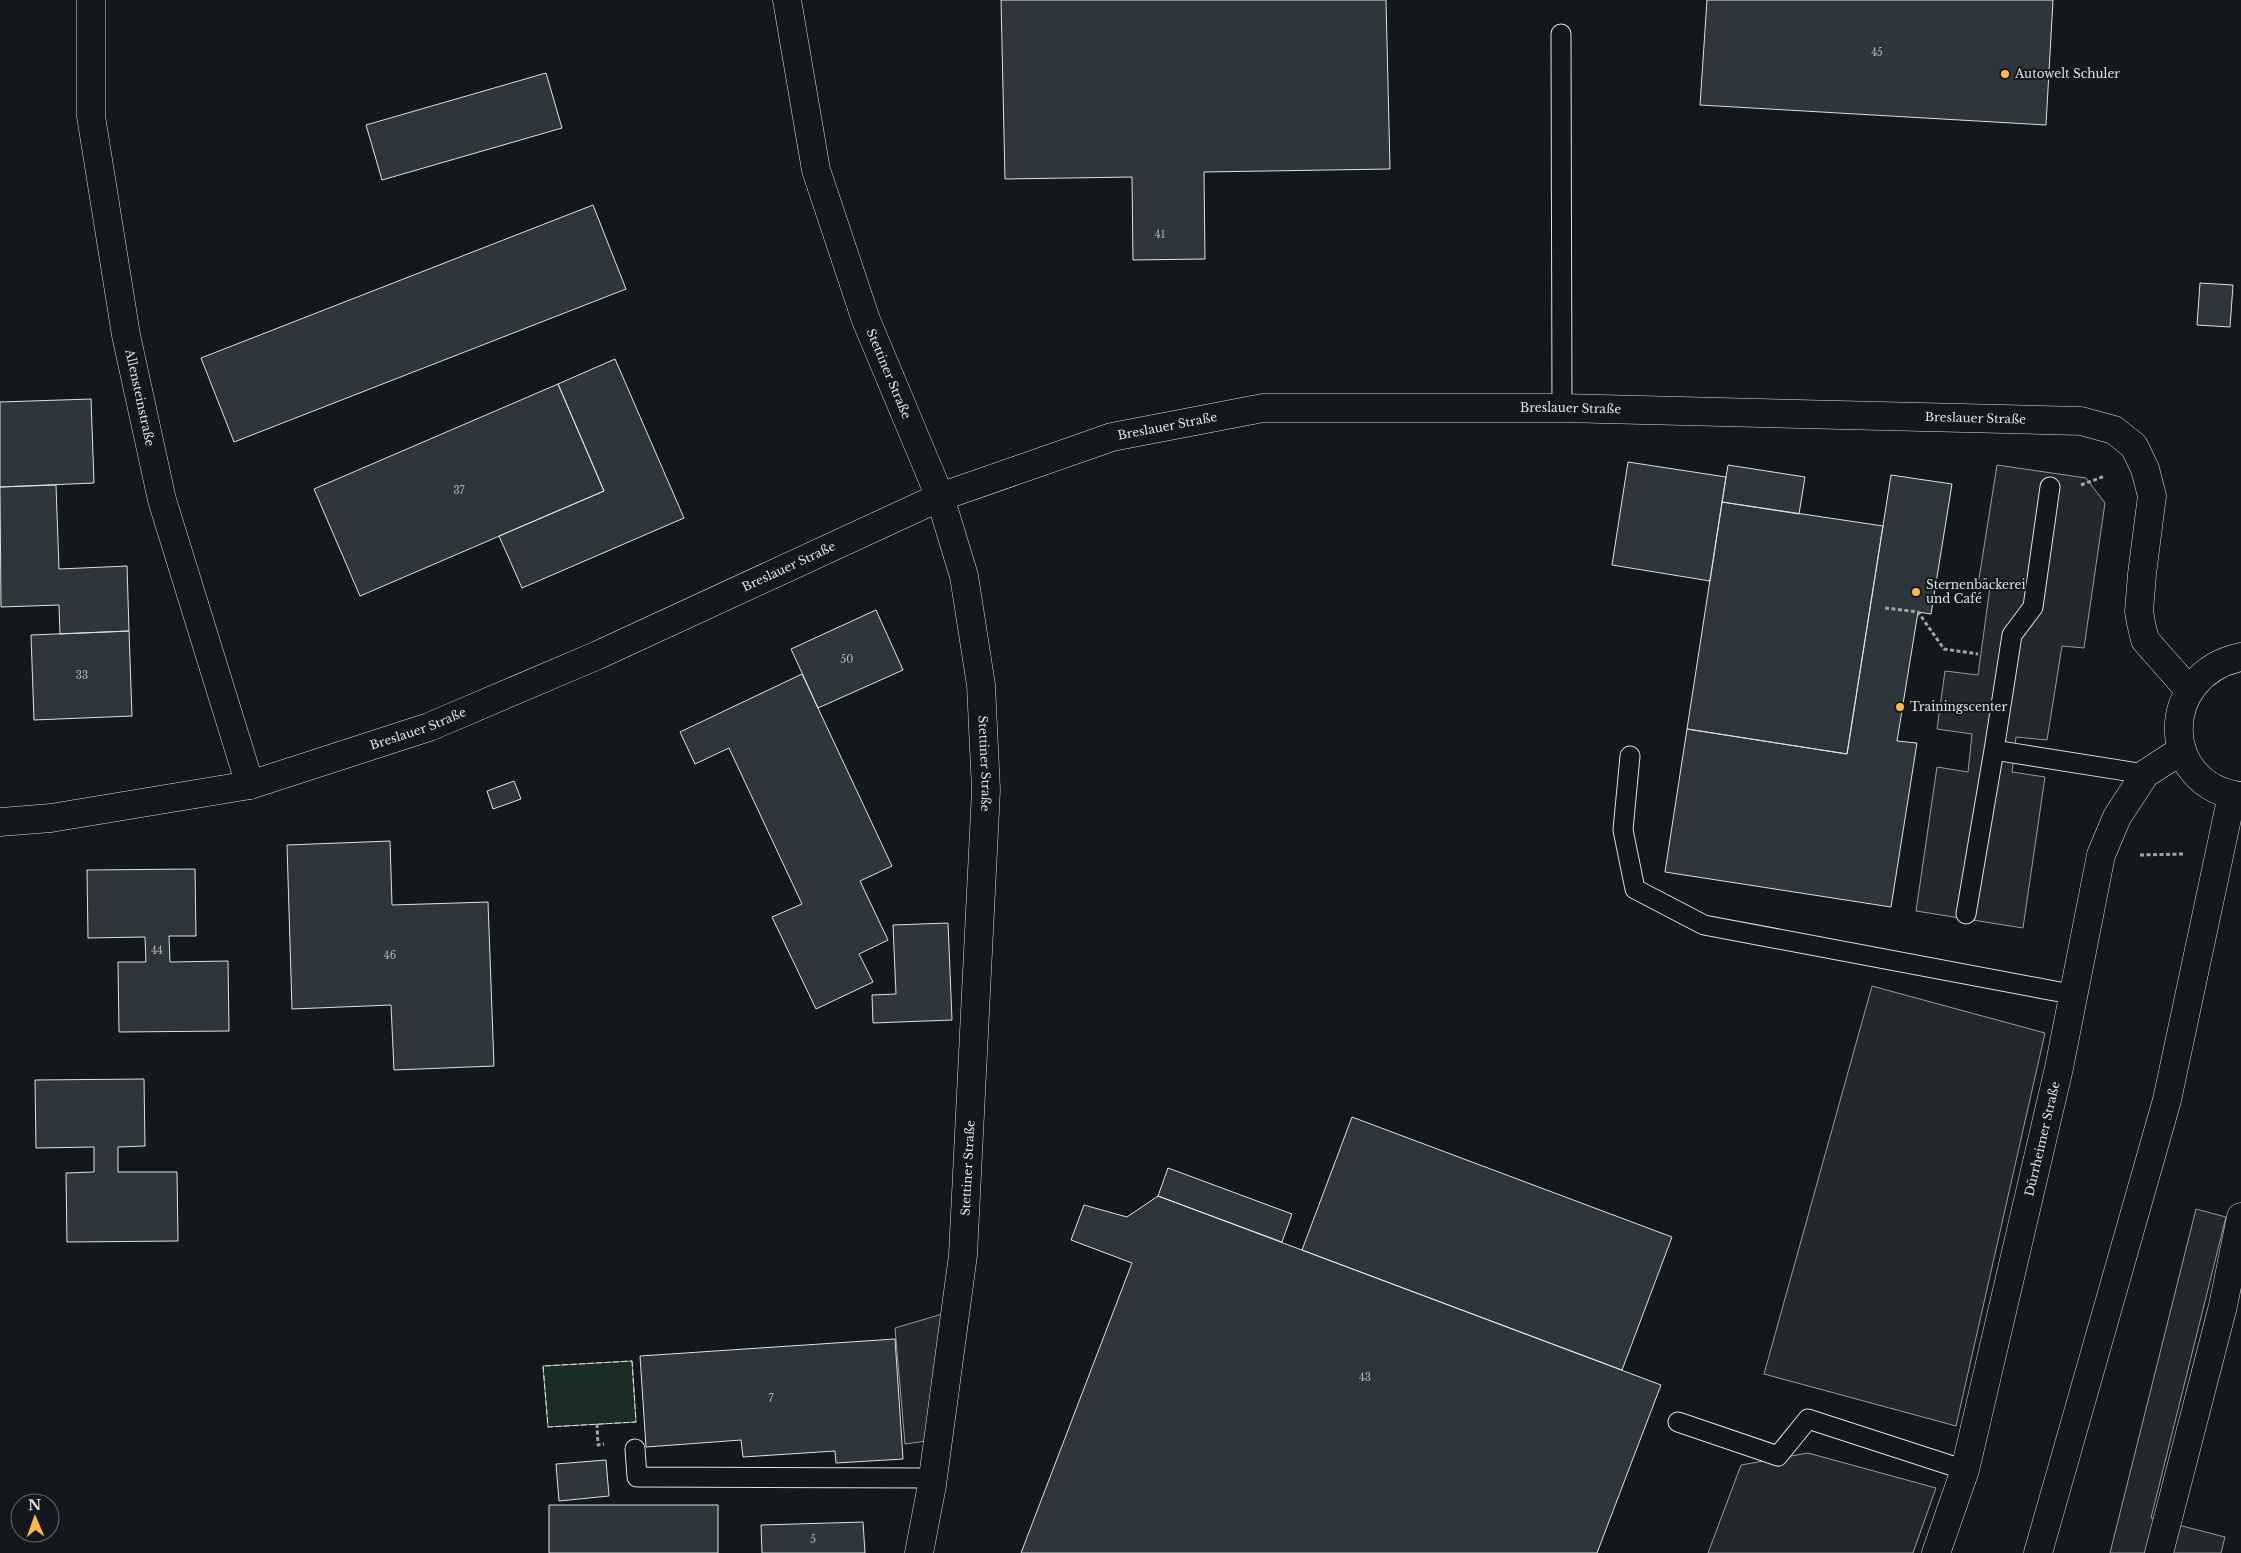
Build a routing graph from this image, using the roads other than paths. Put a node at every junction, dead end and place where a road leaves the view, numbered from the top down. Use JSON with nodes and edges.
{"nodes":[{"id":1,"x":91,"y":0,"type":"edge"},
{"id":2,"x":787,"y":0,"type":"edge"},
{"id":3,"x":1561,"y":34,"type":"dead end"},
{"id":4,"x":1562,"y":408,"type":"junction"},
{"id":5,"x":2050,"y":487,"type":"dead end"},
{"id":6,"x":940,"y":496,"type":"junction"},
{"id":7,"x":2241,"y":657,"type":"edge"},
{"id":8,"x":2189,"y":690,"type":"junction"},
{"id":9,"x":1994,"y":750,"type":"junction"},
{"id":10,"x":2182,"y":750,"type":"junction"},
{"id":11,"x":1630,"y":756,"type":"dead end"},
{"id":12,"x":2145,"y":774,"type":"junction"},
{"id":13,"x":250,"y":785,"type":"junction"},
{"id":14,"x":2237,"y":795,"type":"edge"},
{"id":15,"x":0,"y":822,"type":"edge"},
{"id":16,"x":1966,"y":914,"type":"dead end"},
{"id":17,"x":2076,"y":995,"type":"junction"},
{"id":18,"x":2241,"y":1217,"type":"edge"},
{"id":19,"x":1678,"y":1422,"type":"dead end"},
{"id":20,"x":635,"y":1450,"type":"dead end"},
{"id":21,"x":1965,"y":1470,"type":"junction"},
{"id":22,"x":932,"y":1478,"type":"junction"},
{"id":23,"x":919,"y":1553,"type":"edge"},
{"id":24,"x":1936,"y":1553,"type":"edge"},
{"id":25,"x":2038,"y":1553,"type":"edge"},
{"id":26,"x":2159,"y":1553,"type":"edge"}],
"edges":[{"from":1,"to":13,"type":"street","name":"Allensteinstraße"},
{"from":2,"to":6,"type":"street","name":"Stettiner Straße"},
{"from":3,"to":4,"type":"lane"},
{"from":4,"to":6,"type":"street","name":"Breslauer Straße"},
{"from":4,"to":8,"type":"street","name":"Breslauer Straße"},
{"from":5,"to":9,"type":"lane"},
{"from":6,"to":13,"type":"street","name":"Breslauer Straße"},
{"from":6,"to":22,"type":"street","name":"Stettiner Straße"},
{"from":7,"to":8,"type":"street"},
{"from":8,"to":10,"type":"street"},
{"from":9,"to":12,"type":"lane"},
{"from":9,"to":16,"type":"lane"},
{"from":10,"to":12,"type":"street","name":"Dürrheimer Straße"},
{"from":10,"to":14,"type":"street"},
{"from":11,"to":17,"type":"lane"},
{"from":12,"to":17,"type":"street","name":"Dürrheimer Straße"},
{"from":13,"to":15,"type":"street","name":"Breslauer Straße"},
{"from":14,"to":25,"type":"street"},
{"from":17,"to":21,"type":"street","name":"Dürrheimer Straße"},
{"from":18,"to":26,"type":"street"},
{"from":19,"to":21,"type":"lane"},
{"from":20,"to":22,"type":"lane"},
{"from":21,"to":24,"type":"street","name":"Dürrheimer Straße"},
{"from":22,"to":23,"type":"street","name":"Stettiner Straße"}]}
